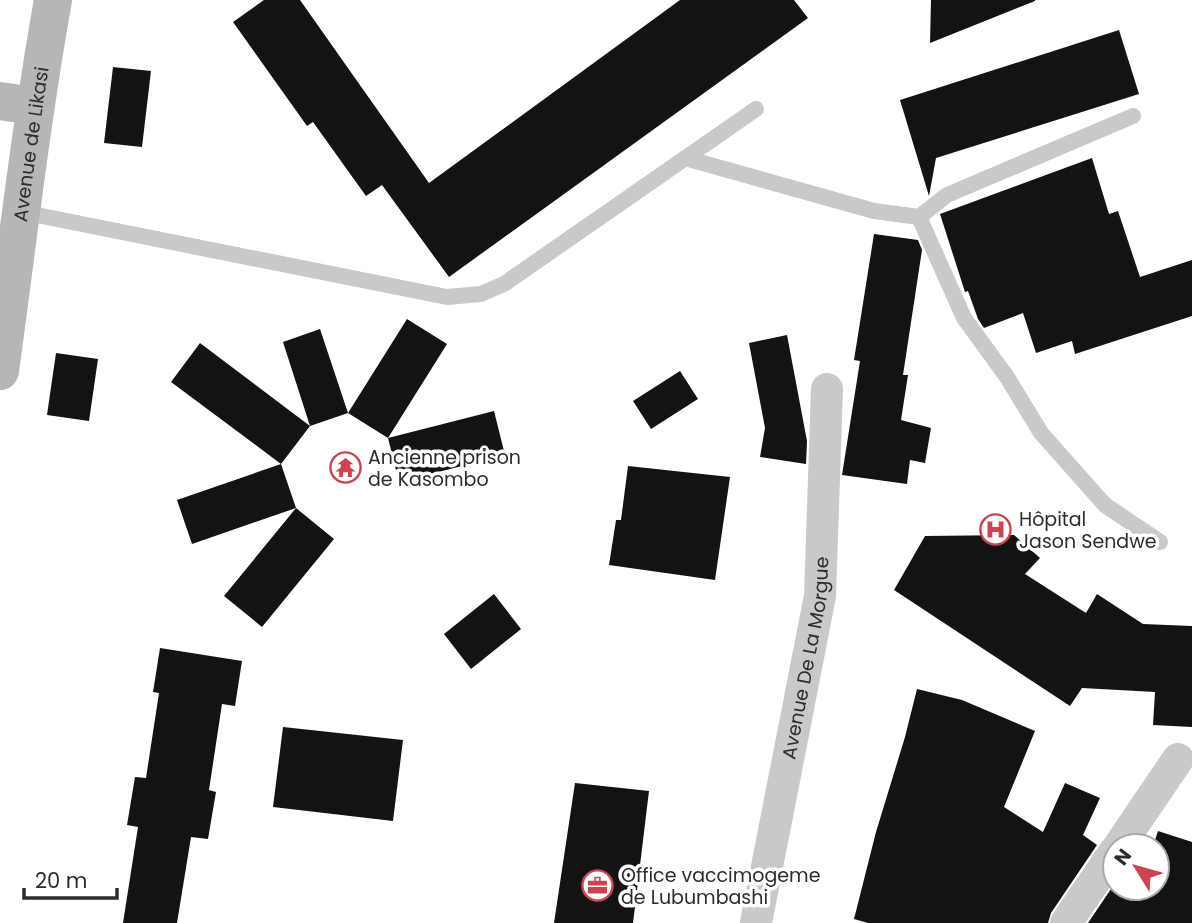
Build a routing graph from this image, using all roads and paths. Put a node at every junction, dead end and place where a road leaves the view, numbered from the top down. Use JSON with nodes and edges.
{"nodes":[{"id":1,"x":53,"y":0,"type":"edge"},
{"id":2,"x":17,"y":104,"type":"edge"},
{"id":3,"x":756,"y":108,"type":"dead end"},
{"id":4,"x":1133,"y":116,"type":"dead end"},
{"id":5,"x":685,"y":158,"type":"junction"},
{"id":6,"x":22,"y":212,"type":"junction"},
{"id":7,"x":919,"y":217,"type":"junction"},
{"id":8,"x":0,"y":371,"type":"edge"},
{"id":9,"x":828,"y":389,"type":"dead end"},
{"id":10,"x":1160,"y":542,"type":"dead end"},
{"id":11,"x":1178,"y":759,"type":"dead end"},
{"id":12,"x":1128,"y":832,"type":"edge"},
{"id":13,"x":1101,"y":872,"type":"edge"},
{"id":14,"x":756,"y":923,"type":"edge"},
{"id":15,"x":1066,"y":923,"type":"edge"}],
"edges":[{"from":1,"to":2,"type":"main road","name":"Avenue de Likasi"},
{"from":2,"to":6,"type":"main road","name":"Avenue de Likasi"},
{"from":3,"to":5,"type":"lane"},
{"from":4,"to":7,"type":"lane"},
{"from":5,"to":6,"type":"lane"},
{"from":5,"to":7,"type":"lane"},
{"from":6,"to":8,"type":"main road","name":"Avenue de Likasi"},
{"from":7,"to":10,"type":"lane"},
{"from":9,"to":14,"type":"street","name":"Avenue De La Morgue"},
{"from":11,"to":12,"type":"street"},
{"from":13,"to":15,"type":"street"}]}
